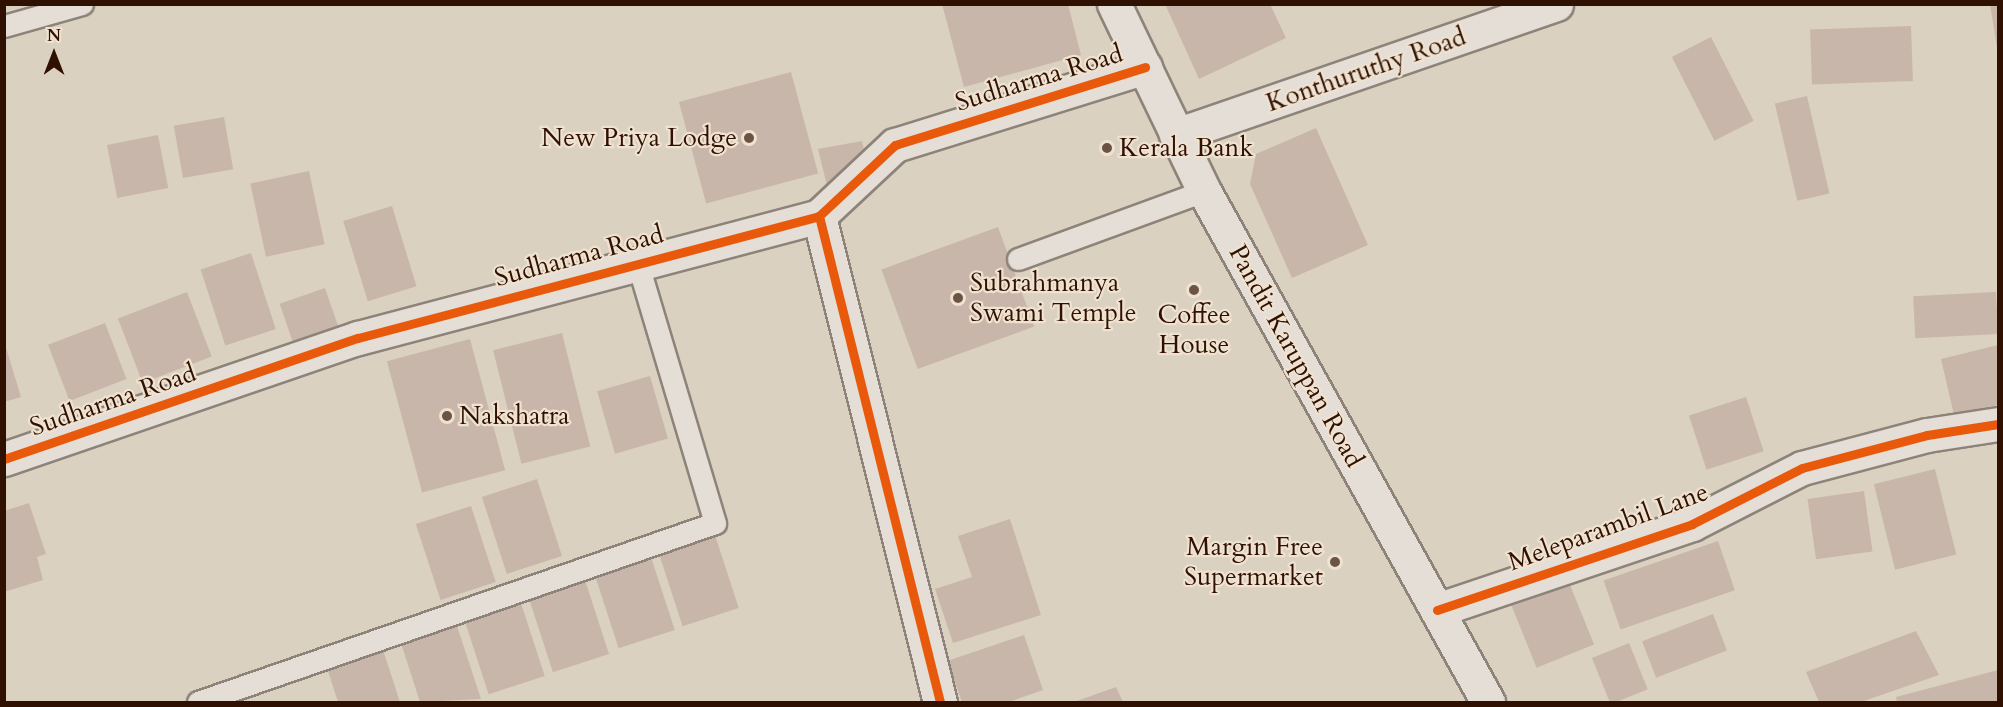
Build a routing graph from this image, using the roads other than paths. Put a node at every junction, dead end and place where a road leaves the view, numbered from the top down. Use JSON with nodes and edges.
{"nodes":[{"id":1,"x":82,"y":4,"type":"edge"},
{"id":2,"x":1114,"y":4,"type":"edge"},
{"id":3,"x":1556,"y":4,"type":"edge"},
{"id":4,"x":4,"y":26,"type":"edge"},
{"id":5,"x":1144,"y":67,"type":"junction"},
{"id":6,"x":1176,"y":135,"type":"junction"},
{"id":7,"x":1204,"y":191,"type":"junction"},
{"id":8,"x":819,"y":216,"type":"junction"},
{"id":9,"x":1018,"y":259,"type":"dead end"},
{"id":10,"x":637,"y":261,"type":"junction"},
{"id":11,"x":1998,"y":424,"type":"edge"},
{"id":12,"x":4,"y":459,"type":"edge"},
{"id":13,"x":1437,"y":610,"type":"junction"},
{"id":14,"x":198,"y":702,"type":"edge"},
{"id":15,"x":940,"y":702,"type":"edge"},
{"id":16,"x":1488,"y":702,"type":"edge"}],
"edges":[{"from":1,"to":4,"type":"lane"},
{"from":2,"to":5,"type":"street","name":"Pandit Karuppan Road"},
{"from":3,"to":6,"type":"street","name":"Konthuruthy Road"},
{"from":5,"to":6,"type":"street","name":"Pandit Karuppan Road"},
{"from":5,"to":8,"type":"street","name":"Sudharma Road"},
{"from":6,"to":7,"type":"street","name":"Pandit Karuppan Road"},
{"from":7,"to":9,"type":"lane"},
{"from":7,"to":13,"type":"street","name":"Pandit Karuppan Road"},
{"from":8,"to":10,"type":"street","name":"Sudharma Road"},
{"from":8,"to":15,"type":"street"},
{"from":10,"to":12,"type":"street","name":"Sudharma Road"},
{"from":10,"to":14,"type":"lane"},
{"from":11,"to":13,"type":"street","name":"Meleparambil Lane"},
{"from":13,"to":16,"type":"street","name":"Pandit Karuppan Road"}]}
